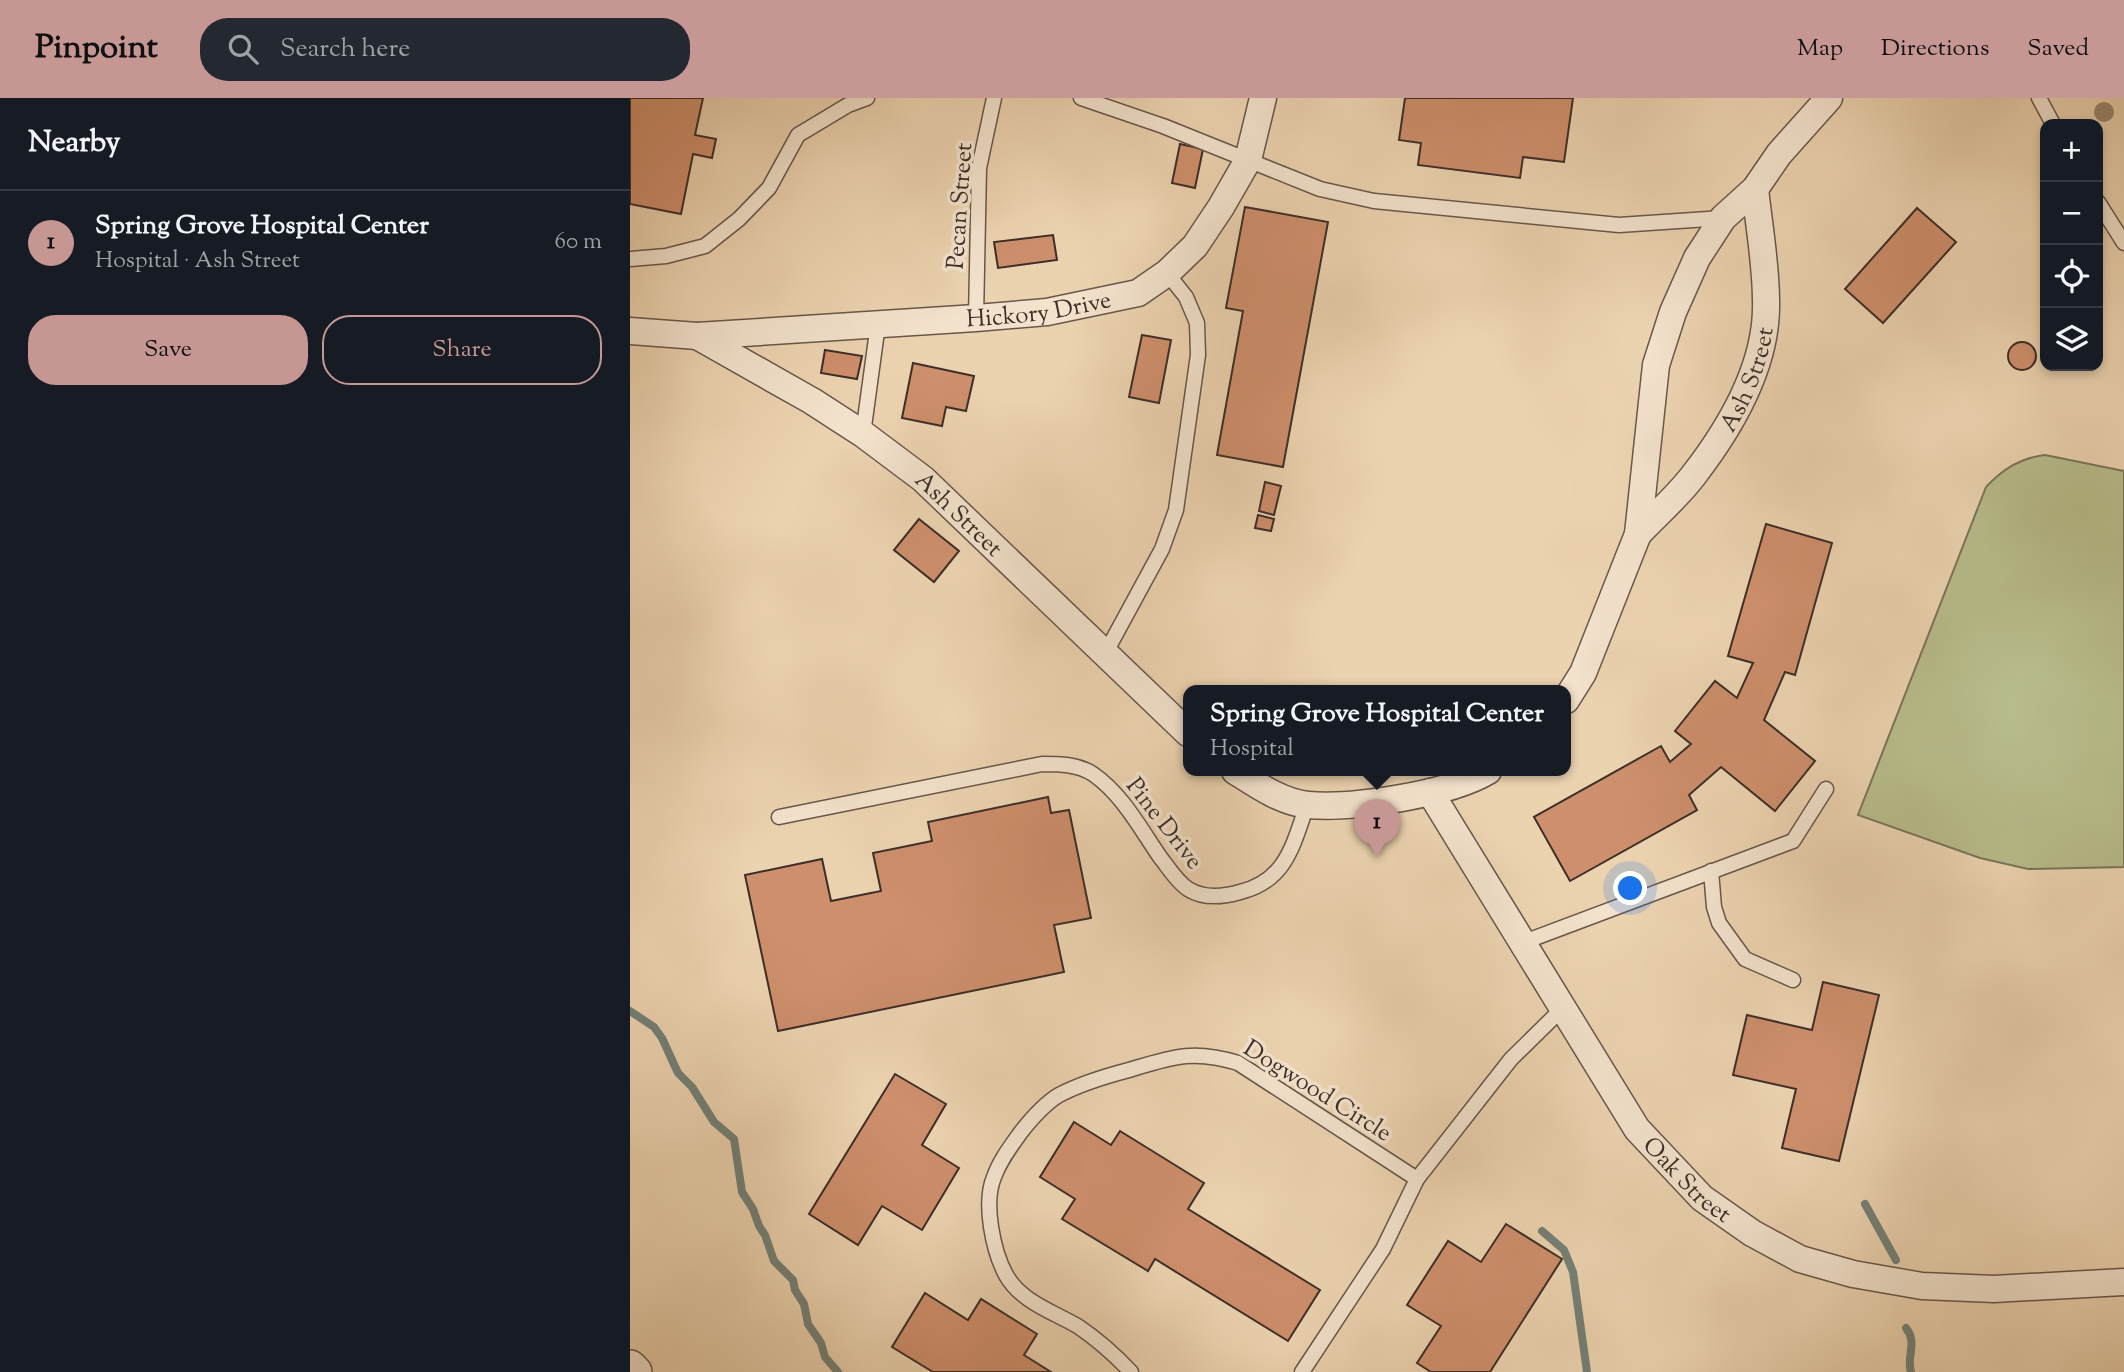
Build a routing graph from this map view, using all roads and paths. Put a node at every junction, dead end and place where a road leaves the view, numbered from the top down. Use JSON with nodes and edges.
{"nodes":[{"id":1,"x":867,"y":98,"type":"edge"},
{"id":2,"x":994,"y":98,"type":"edge"},
{"id":3,"x":1081,"y":98,"type":"edge"},
{"id":4,"x":1263,"y":98,"type":"edge"},
{"id":5,"x":1829,"y":98,"type":"edge"},
{"id":6,"x":2039,"y":98,"type":"edge"},
{"id":7,"x":2050,"y":119,"type":"edge"},
{"id":8,"x":1248,"y":160,"type":"junction"},
{"id":9,"x":1755,"y":189,"type":"junction"},
{"id":10,"x":2103,"y":210,"type":"edge"},
{"id":11,"x":1723,"y":218,"type":"junction"},
{"id":12,"x":2124,"y":243,"type":"edge"},
{"id":13,"x":630,"y":259,"type":"edge"},
{"id":14,"x":1167,"y":273,"type":"junction"},
{"id":15,"x":976,"y":318,"type":"junction"},
{"id":16,"x":878,"y":324,"type":"junction"},
{"id":17,"x":630,"y":331,"type":"edge"},
{"id":18,"x":698,"y":336,"type":"junction"},
{"id":19,"x":863,"y":434,"type":"junction"},
{"id":20,"x":1638,"y":534,"type":"junction"},
{"id":21,"x":1105,"y":654,"type":"junction"},
{"id":22,"x":1571,"y":692,"type":"edge"},
{"id":23,"x":1183,"y":728,"type":"edge"},
{"id":24,"x":1243,"y":776,"type":"edge"},
{"id":25,"x":1479,"y":776,"type":"edge"},
{"id":26,"x":1826,"y":789,"type":"dead end"},
{"id":27,"x":1430,"y":792,"type":"junction"},
{"id":28,"x":1307,"y":805,"type":"junction"},
{"id":29,"x":779,"y":817,"type":"dead end"},
{"id":30,"x":1711,"y":872,"type":"junction"},
{"id":31,"x":1524,"y":942,"type":"junction"},
{"id":32,"x":1793,"y":980,"type":"dead end"},
{"id":33,"x":1564,"y":1007,"type":"junction"},
{"id":34,"x":1418,"y":1179,"type":"junction"},
{"id":35,"x":2124,"y":1282,"type":"edge"},
{"id":36,"x":630,"y":1367,"type":"edge"},
{"id":37,"x":635,"y":1372,"type":"edge"},
{"id":38,"x":1131,"y":1372,"type":"edge"},
{"id":39,"x":1302,"y":1372,"type":"edge"}],
"edges":[{"from":1,"to":13,"type":"lane"},
{"from":2,"to":15,"type":"lane","name":"Pecan Street"},
{"from":3,"to":8,"type":"lane"},
{"from":4,"to":8,"type":"street","name":"Hickory Drive"},
{"from":5,"to":9,"type":"street","name":"Ash Street"},
{"from":6,"to":7,"type":"lane"},
{"from":8,"to":11,"type":"lane"},
{"from":8,"to":14,"type":"street","name":"Hickory Drive"},
{"from":9,"to":11,"type":"street","name":"Ash Street"},
{"from":9,"to":20,"type":"street","name":"Ash Street"},
{"from":10,"to":12,"type":"lane"},
{"from":11,"to":20,"type":"street","name":"Ash Street"},
{"from":14,"to":15,"type":"street","name":"Hickory Drive"},
{"from":14,"to":21,"type":"lane"},
{"from":15,"to":16,"type":"street","name":"Hickory Drive"},
{"from":16,"to":18,"type":"street","name":"Hickory Drive"},
{"from":16,"to":19,"type":"lane"},
{"from":17,"to":18,"type":"street","name":"Hickory Drive"},
{"from":18,"to":19,"type":"street","name":"Ash Street"},
{"from":19,"to":21,"type":"street","name":"Ash Street"},
{"from":20,"to":22,"type":"street","name":"Ash Street"},
{"from":21,"to":23,"type":"street","name":"Ash Street"},
{"from":24,"to":28,"type":"street"},
{"from":25,"to":27,"type":"street"},
{"from":26,"to":30,"type":"lane"},
{"from":27,"to":28,"type":"street"},
{"from":27,"to":31,"type":"street","name":"Oak Street"},
{"from":28,"to":29,"type":"lane","name":"Pine Drive"},
{"from":30,"to":31,"type":"lane"},
{"from":30,"to":32,"type":"lane"},
{"from":31,"to":33,"type":"street","name":"Oak Street"},
{"from":33,"to":34,"type":"lane"},
{"from":33,"to":35,"type":"street","name":"Oak Street"},
{"from":34,"to":38,"type":"lane","name":"Dogwood Circle"},
{"from":34,"to":39,"type":"lane"},
{"from":36,"to":37,"type":"street"}]}
